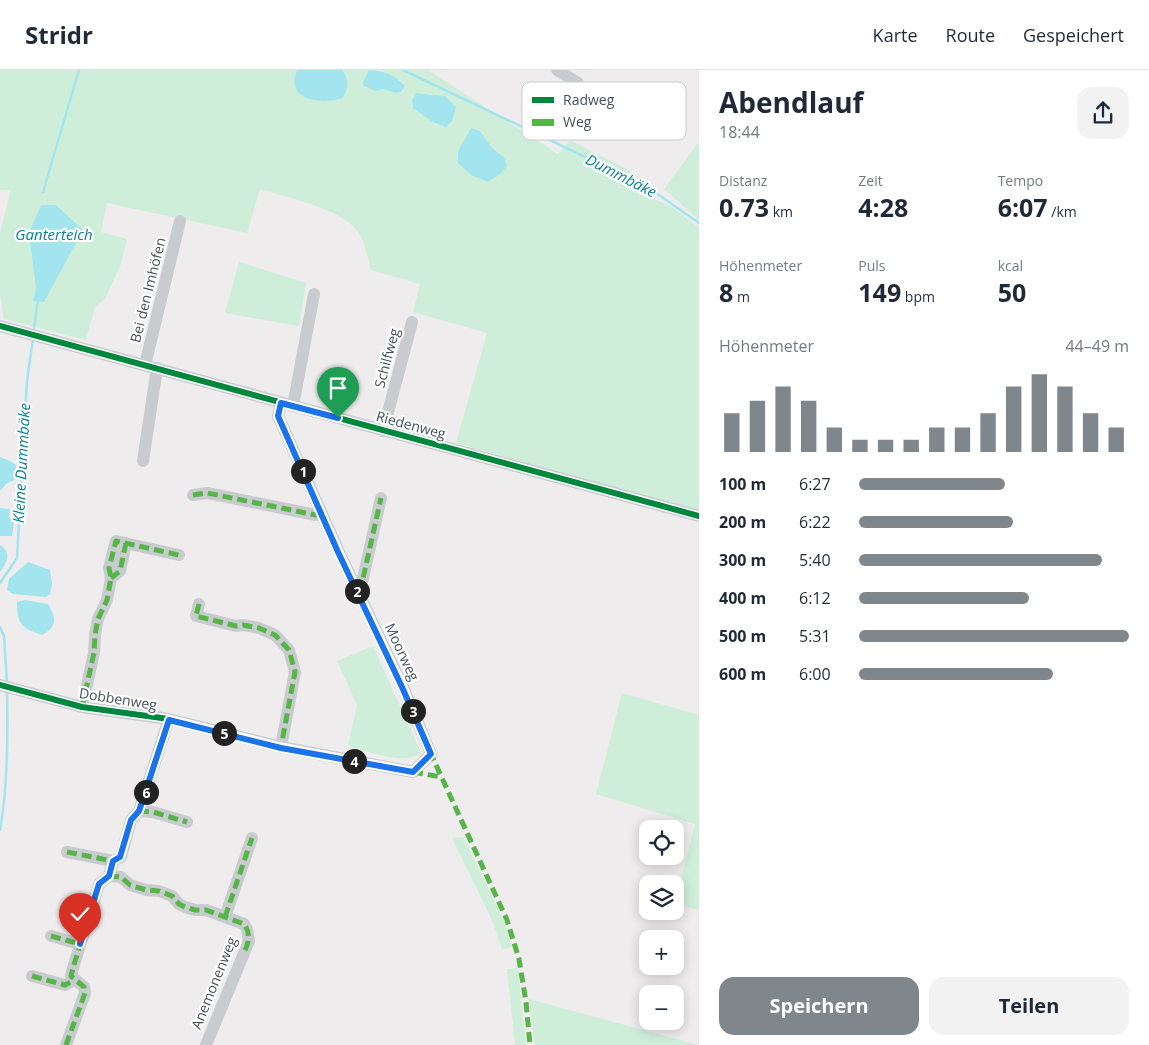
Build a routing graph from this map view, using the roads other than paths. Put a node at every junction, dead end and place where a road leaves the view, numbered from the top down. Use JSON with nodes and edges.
{"nodes":[{"id":1,"x":558,"y":70,"type":"edge"},
{"id":2,"x":578,"y":82,"type":"dead end"},
{"id":3,"x":180,"y":221,"type":"dead end"},
{"id":4,"x":314,"y":294,"type":"dead end"},
{"id":5,"x":412,"y":322,"type":"dead end"},
{"id":6,"x":0,"y":326,"type":"edge"},
{"id":7,"x":151,"y":367,"type":"junction"},
{"id":8,"x":287,"y":404,"type":"junction"},
{"id":9,"x":383,"y":431,"type":"junction"},
{"id":10,"x":143,"y":461,"type":"dead end"},
{"id":11,"x":193,"y":494,"type":"dead end"},
{"id":12,"x":381,"y":498,"type":"dead end"},
{"id":13,"x":322,"y":513,"type":"junction"},
{"id":14,"x":699,"y":516,"type":"edge"},
{"id":15,"x":178,"y":555,"type":"dead end"},
{"id":16,"x":357,"y":591,"type":"junction"},
{"id":17,"x":199,"y":604,"type":"dead end"},
{"id":18,"x":0,"y":685,"type":"edge"},
{"id":19,"x":82,"y":707,"type":"junction"},
{"id":20,"x":169,"y":720,"type":"junction"},
{"id":21,"x":281,"y":748,"type":"junction"},
{"id":22,"x":431,"y":754,"type":"joint"},
{"id":23,"x":139,"y":811,"type":"junction"},
{"id":24,"x":187,"y":822,"type":"dead end"},
{"id":25,"x":252,"y":838,"type":"dead end"},
{"id":26,"x":67,"y":852,"type":"dead end"},
{"id":27,"x":113,"y":861,"type":"junction"},
{"id":28,"x":109,"y":876,"type":"junction"},
{"id":29,"x":225,"y":916,"type":"junction"},
{"id":30,"x":51,"y":936,"type":"dead end"},
{"id":31,"x":80,"y":944,"type":"junction"},
{"id":32,"x":32,"y":976,"type":"dead end"},
{"id":33,"x":74,"y":980,"type":"junction"},
{"id":34,"x":66,"y":1045,"type":"edge"},
{"id":35,"x":206,"y":1045,"type":"edge"}],
"edges":[{"from":1,"to":2,"type":"street"},
{"from":3,"to":7,"type":"street","name":"Bei den Imhöfen"},
{"from":4,"to":8,"type":"street","name":"Moorweg"},
{"from":5,"to":9,"type":"street","name":"Schilfweg"},
{"from":6,"to":7,"type":"street","name":"Riedenweg"},
{"from":7,"to":8,"type":"street","name":"Riedenweg"},
{"from":7,"to":10,"type":"street"},
{"from":8,"to":9,"type":"street","name":"Riedenweg"},
{"from":8,"to":13,"type":"street","name":"Moorweg"},
{"from":9,"to":14,"type":"street","name":"Riedenweg"},
{"from":11,"to":13,"type":"street"},
{"from":12,"to":16,"type":"street"},
{"from":13,"to":16,"type":"street","name":"Moorweg"},
{"from":15,"to":19,"type":"street"},
{"from":16,"to":22,"type":"street","name":"Moorweg"},
{"from":17,"to":21,"type":"street"},
{"from":18,"to":19,"type":"street","name":"Dobbenweg"},
{"from":19,"to":20,"type":"street","name":"Dobbenweg"},
{"from":20,"to":21,"type":"street","name":"Dobbenweg"},
{"from":20,"to":23,"type":"street"},
{"from":21,"to":22,"type":"street","name":"Dobbenweg"},
{"from":23,"to":24,"type":"street"},
{"from":23,"to":27,"type":"street"},
{"from":25,"to":29,"type":"street","name":"Anemonenweg"},
{"from":26,"to":27,"type":"street"},
{"from":27,"to":28,"type":"street"},
{"from":28,"to":29,"type":"street","name":"Anemonenweg"},
{"from":28,"to":31,"type":"street"},
{"from":29,"to":35,"type":"street","name":"Anemonenweg"},
{"from":30,"to":31,"type":"street"},
{"from":31,"to":33,"type":"street"},
{"from":32,"to":33,"type":"street"},
{"from":33,"to":34,"type":"street"}]}
